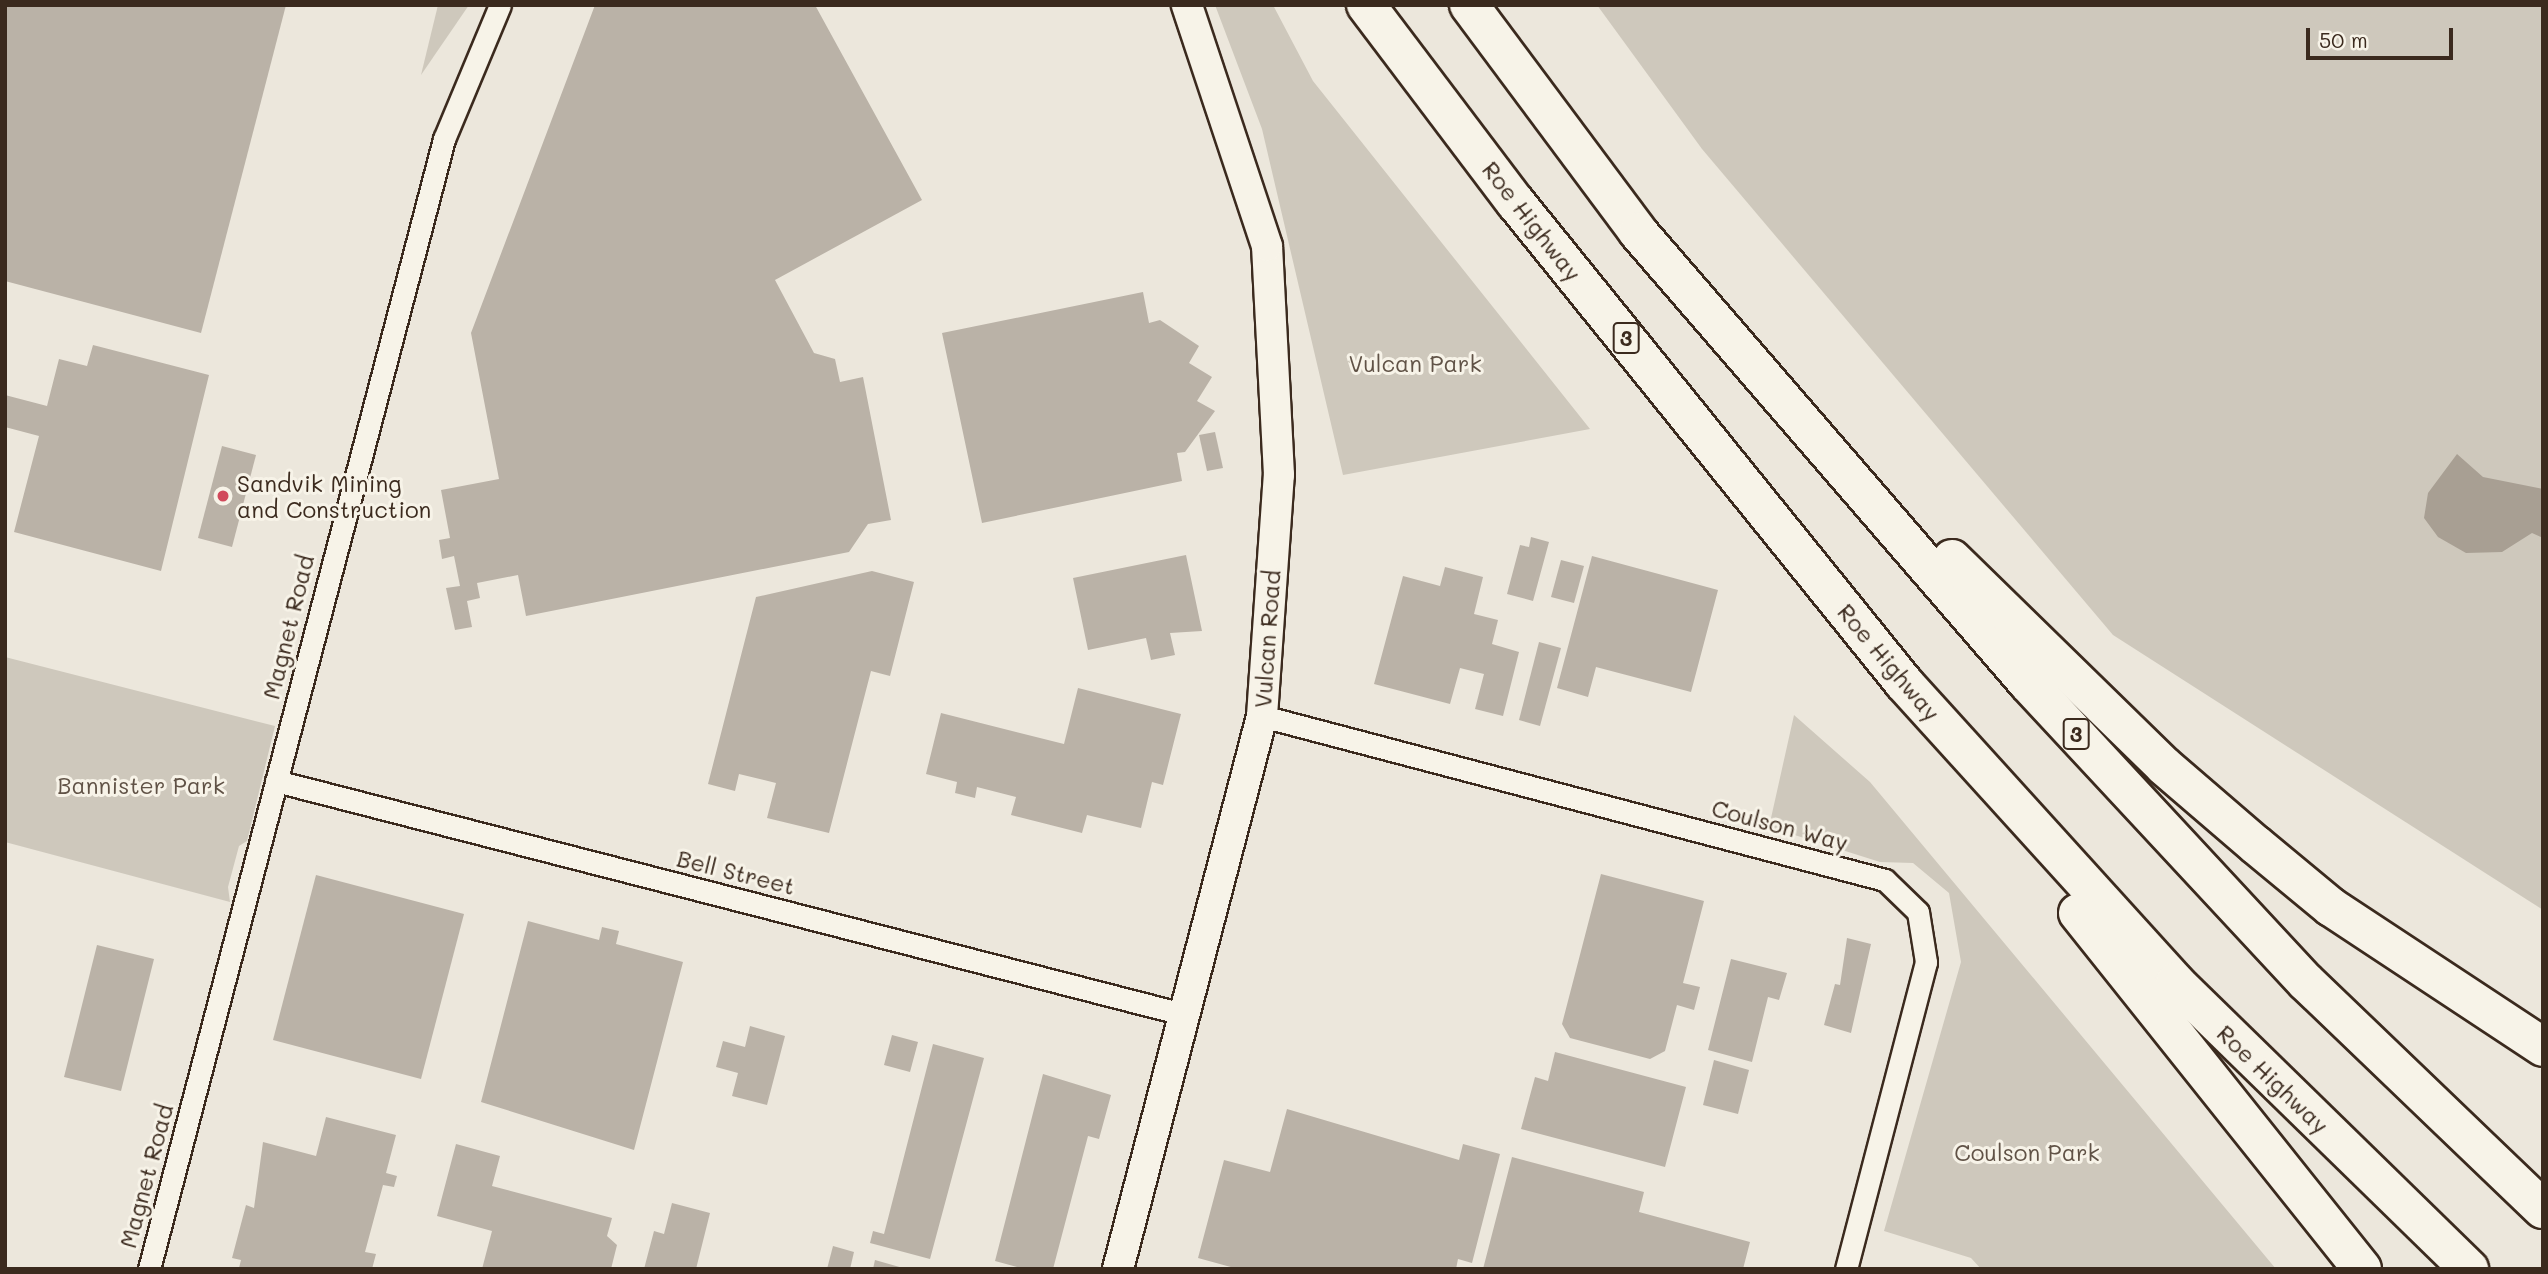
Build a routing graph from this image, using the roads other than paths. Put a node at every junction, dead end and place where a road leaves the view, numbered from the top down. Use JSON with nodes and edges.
{"nodes":[{"id":1,"x":500,"y":5,"type":"edge"},
{"id":2,"x":1187,"y":5,"type":"edge"},
{"id":3,"x":1366,"y":5,"type":"edge"},
{"id":4,"x":1469,"y":5,"type":"edge"},
{"id":5,"x":1638,"y":232,"type":"junction"},
{"id":6,"x":1903,"y":683,"type":"junction"},
{"id":7,"x":1262,"y":716,"type":"junction"},
{"id":8,"x":276,"y":781,"type":"junction"},
{"id":9,"x":1184,"y":1014,"type":"junction"},
{"id":10,"x":2543,"y":1047,"type":"edge"},
{"id":11,"x":2543,"y":1209,"type":"edge"},
{"id":12,"x":149,"y":1269,"type":"edge"},
{"id":13,"x":1118,"y":1269,"type":"edge"},
{"id":14,"x":1846,"y":1269,"type":"edge"},
{"id":15,"x":2362,"y":1269,"type":"edge"},
{"id":16,"x":2469,"y":1269,"type":"edge"}],
"edges":[{"from":1,"to":8,"type":"street","name":"Magnet Road"},
{"from":2,"to":7,"type":"street","name":"Vulcan Road"},
{"from":3,"to":6,"type":"highway","name":"Roe Highway","number":"3"},
{"from":4,"to":5,"type":"highway","number":"3"},
{"from":5,"to":10,"type":"highway"},
{"from":5,"to":11,"type":"highway","number":"3"},
{"from":6,"to":15,"type":"highway"},
{"from":6,"to":16,"type":"highway","name":"Roe Highway","number":"3"},
{"from":7,"to":9,"type":"street","name":"Vulcan Road"},
{"from":7,"to":14,"type":"street","name":"Coulson Way"},
{"from":8,"to":9,"type":"street","name":"Bell Street"},
{"from":8,"to":12,"type":"street","name":"Magnet Road"},
{"from":9,"to":13,"type":"street","name":"Vulcan Road"}]}
